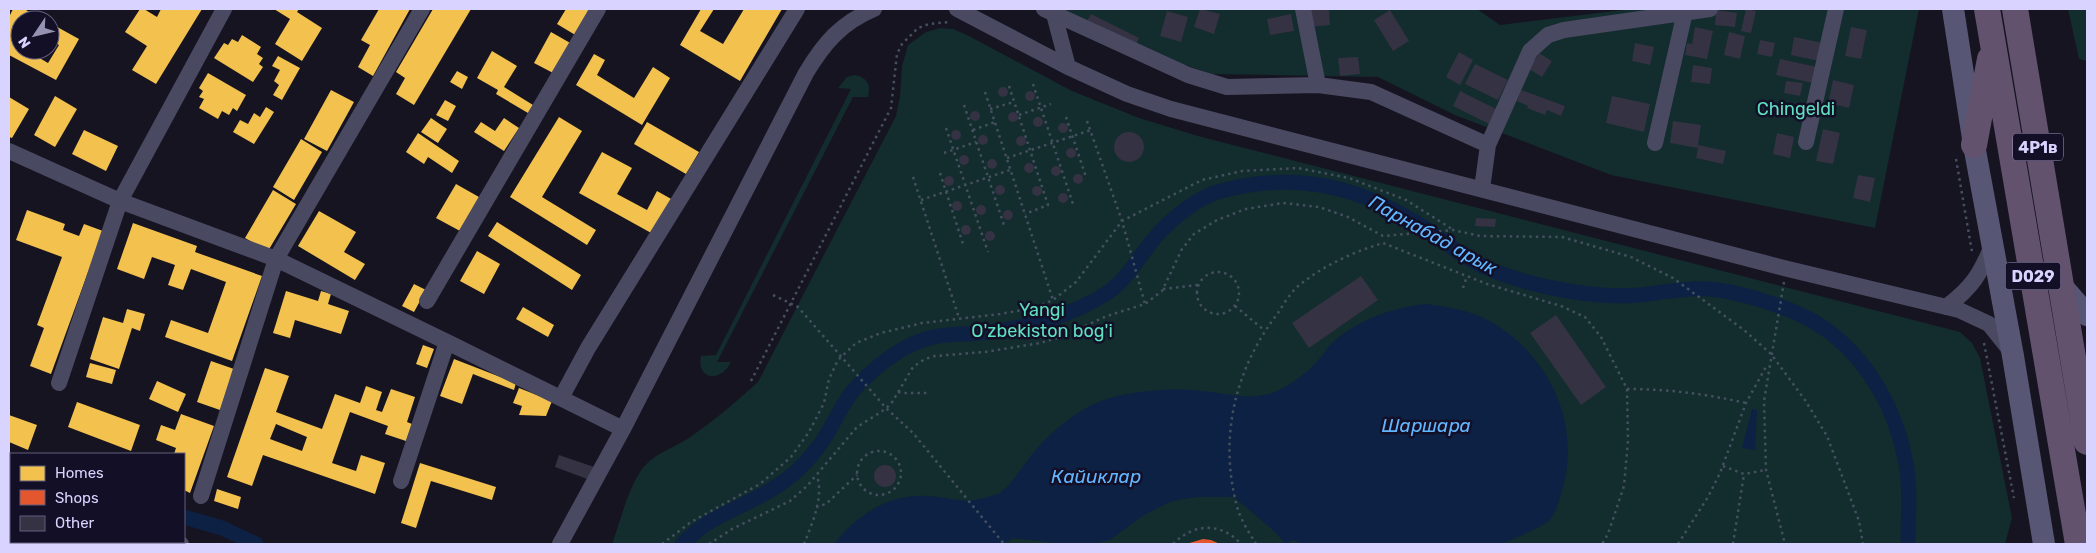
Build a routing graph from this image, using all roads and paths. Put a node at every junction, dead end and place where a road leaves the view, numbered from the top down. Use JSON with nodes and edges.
{"nodes":[{"id":1,"x":224,"y":9,"type":"edge"},
{"id":2,"x":422,"y":9,"type":"edge"},
{"id":3,"x":598,"y":9,"type":"edge"},
{"id":4,"x":797,"y":9,"type":"edge"},
{"id":5,"x":874,"y":9,"type":"edge"},
{"id":6,"x":1303,"y":9,"type":"edge"},
{"id":7,"x":1710,"y":9,"type":"edge"},
{"id":8,"x":1836,"y":9,"type":"edge"},
{"id":9,"x":1952,"y":9,"type":"edge"},
{"id":10,"x":1987,"y":9,"type":"edge"},
{"id":11,"x":2015,"y":9,"type":"edge"},
{"id":12,"x":1049,"y":11,"type":"edge"},
{"id":13,"x":1685,"y":12,"type":"junction"},
{"id":14,"x":954,"y":16,"type":"edge"},
{"id":15,"x":1993,"y":44,"type":"junction"},
{"id":16,"x":1068,"y":67,"type":"junction"},
{"id":17,"x":1033,"y":84,"type":"dead end"},
{"id":18,"x":1318,"y":85,"type":"junction"},
{"id":19,"x":1009,"y":86,"type":"dead end"},
{"id":20,"x":985,"y":92,"type":"dead end"},
{"id":21,"x":1014,"y":102,"type":"junction"},
{"id":22,"x":1051,"y":104,"type":"dead end"},
{"id":23,"x":964,"y":105,"type":"dead end"},
{"id":24,"x":1041,"y":108,"type":"junction"},
{"id":25,"x":990,"y":109,"type":"junction"},
{"id":26,"x":1018,"y":115,"type":"junction"},
{"id":27,"x":1066,"y":117,"type":"dead end"},
{"id":28,"x":1087,"y":121,"type":"dead end"},
{"id":29,"x":995,"y":122,"type":"junction"},
{"id":30,"x":946,"y":128,"type":"dead end"},
{"id":31,"x":972,"y":130,"type":"junction"},
{"id":32,"x":1091,"y":130,"type":"junction"},
{"id":33,"x":1072,"y":136,"type":"junction"},
{"id":34,"x":976,"y":142,"type":"junction"},
{"id":35,"x":1806,"y":142,"type":"dead end"},
{"id":36,"x":1052,"y":143,"type":"junction"},
{"id":37,"x":1655,"y":143,"type":"dead end"},
{"id":38,"x":1488,"y":145,"type":"junction"},
{"id":39,"x":1974,"y":145,"type":"junction"},
{"id":40,"x":954,"y":150,"type":"junction"},
{"id":41,"x":1030,"y":150,"type":"junction"},
{"id":42,"x":9,"y":151,"type":"edge"},
{"id":43,"x":944,"y":153,"type":"dead end"},
{"id":44,"x":1006,"y":158,"type":"junction"},
{"id":45,"x":1010,"y":170,"type":"junction"},
{"id":46,"x":940,"y":173,"type":"dead end"},
{"id":47,"x":913,"y":177,"type":"dead end"},
{"id":48,"x":988,"y":177,"type":"junction"},
{"id":49,"x":1086,"y":177,"type":"dead end"},
{"id":50,"x":966,"y":185,"type":"junction"},
{"id":51,"x":1482,"y":189,"type":"junction"},
{"id":52,"x":946,"y":192,"type":"junction"},
{"id":53,"x":921,"y":200,"type":"junction"},
{"id":54,"x":120,"y":201,"type":"junction"},
{"id":55,"x":1074,"y":208,"type":"dead end"},
{"id":56,"x":1025,"y":214,"type":"junction"},
{"id":57,"x":1122,"y":221,"type":"junction"},
{"id":58,"x":1005,"y":228,"type":"dead end"},
{"id":59,"x":1453,"y":230,"type":"junction"},
{"id":60,"x":1383,"y":236,"type":"junction"},
{"id":61,"x":1383,"y":243,"type":"junction"},
{"id":62,"x":1994,"y":243,"type":"junction"},
{"id":63,"x":963,"y":244,"type":"dead end"},
{"id":64,"x":988,"y":252,"type":"dead end"},
{"id":65,"x":276,"y":259,"type":"junction"},
{"id":66,"x":1467,"y":276,"type":"junction"},
{"id":67,"x":1198,"y":285,"type":"junction"},
{"id":68,"x":2061,"y":285,"type":"junction"},
{"id":69,"x":1463,"y":288,"type":"dead end"},
{"id":70,"x":1163,"y":289,"type":"junction"},
{"id":71,"x":1782,"y":292,"type":"dead end"},
{"id":72,"x":773,"y":295,"type":"dead end"},
{"id":73,"x":1053,"y":300,"type":"junction"},
{"id":74,"x":427,"y":301,"type":"dead end"},
{"id":75,"x":791,"y":303,"type":"junction"},
{"id":76,"x":1145,"y":304,"type":"junction"},
{"id":77,"x":1234,"y":306,"type":"junction"},
{"id":78,"x":1946,"y":307,"type":"junction"},
{"id":79,"x":2087,"y":315,"type":"edge"},
{"id":80,"x":959,"y":318,"type":"junction"},
{"id":81,"x":1264,"y":330,"type":"junction"},
{"id":82,"x":1983,"y":338,"type":"dead end"},
{"id":83,"x":447,"y":342,"type":"junction"},
{"id":84,"x":1771,"y":354,"type":"junction"},
{"id":85,"x":840,"y":356,"type":"junction"},
{"id":86,"x":2014,"y":356,"type":"junction"},
{"id":87,"x":1769,"y":362,"type":"junction"},
{"id":88,"x":751,"y":381,"type":"dead end"},
{"id":89,"x":59,"y":383,"type":"dead end"},
{"id":90,"x":1627,"y":389,"type":"junction"},
{"id":91,"x":898,"y":392,"type":"junction"},
{"id":92,"x":928,"y":393,"type":"dead end"},
{"id":93,"x":560,"y":398,"type":"junction"},
{"id":94,"x":1746,"y":403,"type":"junction"},
{"id":95,"x":886,"y":408,"type":"junction"},
{"id":96,"x":623,"y":428,"type":"junction"},
{"id":97,"x":2087,"y":442,"type":"edge"},
{"id":98,"x":1723,"y":466,"type":"junction"},
{"id":99,"x":1766,"y":470,"type":"junction"},
{"id":100,"x":1744,"y":474,"type":"junction"},
{"id":101,"x":857,"y":475,"type":"junction"},
{"id":102,"x":817,"y":476,"type":"junction"},
{"id":103,"x":401,"y":482,"type":"dead end"},
{"id":104,"x":201,"y":496,"type":"dead end"},
{"id":105,"x":2014,"y":498,"type":"dead end"},
{"id":106,"x":816,"y":507,"type":"junction"},
{"id":107,"x":560,"y":544,"type":"edge"},
{"id":108,"x":662,"y":544,"type":"edge"},
{"id":109,"x":709,"y":544,"type":"edge"},
{"id":110,"x":804,"y":544,"type":"edge"},
{"id":111,"x":1004,"y":544,"type":"edge"},
{"id":112,"x":1173,"y":544,"type":"edge"},
{"id":113,"x":1241,"y":544,"type":"edge"},
{"id":114,"x":1256,"y":544,"type":"edge"},
{"id":115,"x":1602,"y":544,"type":"edge"},
{"id":116,"x":1678,"y":544,"type":"edge"},
{"id":117,"x":1733,"y":544,"type":"edge"},
{"id":118,"x":1785,"y":544,"type":"edge"},
{"id":119,"x":1862,"y":544,"type":"edge"},
{"id":120,"x":2044,"y":544,"type":"edge"},
{"id":121,"x":2078,"y":544,"type":"edge"}],
"edges":[{"from":1,"to":54,"type":"street"},
{"from":2,"to":65,"type":"street"},
{"from":3,"to":74,"type":"street"},
{"from":4,"to":93,"type":"street"},
{"from":5,"to":96,"type":"street"},
{"from":6,"to":18,"type":"street"},
{"from":7,"to":13,"type":"street"},
{"from":8,"to":35,"type":"street"},
{"from":9,"to":39,"type":"main road"},
{"from":10,"to":15,"type":"highway","number":"D029"},
{"from":11,"to":68,"type":"highway","number":"4Р1в"},
{"from":12,"to":16,"type":"street"},
{"from":12,"to":18,"type":"street"},
{"from":13,"to":37,"type":"street"},
{"from":13,"to":38,"type":"street"},
{"from":14,"to":16,"type":"street"},
{"from":14,"to":75,"type":"path"},
{"from":15,"to":39,"type":"highway"},
{"from":15,"to":121,"type":"highway","number":"D029"},
{"from":16,"to":51,"type":"street"},
{"from":17,"to":24,"type":"path"},
{"from":18,"to":38,"type":"street"},
{"from":19,"to":21,"type":"path"},
{"from":20,"to":25,"type":"path"},
{"from":21,"to":25,"type":"path"},
{"from":21,"to":26,"type":"path"},
{"from":22,"to":24,"type":"path"},
{"from":23,"to":31,"type":"path"},
{"from":24,"to":26,"type":"path"},
{"from":24,"to":36,"type":"path"},
{"from":25,"to":29,"type":"path"},
{"from":26,"to":41,"type":"path"},
{"from":27,"to":33,"type":"path"},
{"from":28,"to":32,"type":"path"},
{"from":29,"to":31,"type":"path"},
{"from":29,"to":44,"type":"path"},
{"from":30,"to":40,"type":"path"},
{"from":31,"to":34,"type":"path"},
{"from":32,"to":33,"type":"path"},
{"from":32,"to":57,"type":"path"},
{"from":33,"to":36,"type":"path"},
{"from":33,"to":49,"type":"path"},
{"from":34,"to":40,"type":"path"},
{"from":34,"to":48,"type":"path"},
{"from":36,"to":41,"type":"path"},
{"from":36,"to":55,"type":"path"},
{"from":38,"to":51,"type":"street"},
{"from":39,"to":62,"type":"main road"},
{"from":40,"to":43,"type":"path"},
{"from":40,"to":50,"type":"path"},
{"from":41,"to":44,"type":"path"},
{"from":41,"to":56,"type":"path"},
{"from":42,"to":54,"type":"street"},
{"from":44,"to":45,"type":"path"},
{"from":45,"to":48,"type":"path"},
{"from":45,"to":56,"type":"path"},
{"from":46,"to":52,"type":"path"},
{"from":47,"to":53,"type":"path"},
{"from":48,"to":50,"type":"path"},
{"from":48,"to":58,"type":"path"},
{"from":50,"to":52,"type":"path"},
{"from":50,"to":64,"type":"path"},
{"from":51,"to":78,"type":"street"},
{"from":52,"to":53,"type":"path"},
{"from":52,"to":63,"type":"path"},
{"from":53,"to":80,"type":"path"},
{"from":54,"to":65,"type":"street"},
{"from":54,"to":89,"type":"street"},
{"from":56,"to":73,"type":"path"},
{"from":57,"to":59,"type":"path"},
{"from":57,"to":73,"type":"path"},
{"from":57,"to":76,"type":"path"},
{"from":59,"to":60,"type":"path"},
{"from":59,"to":84,"type":"path"},
{"from":60,"to":61,"type":"path"},
{"from":60,"to":70,"type":"path"},
{"from":61,"to":66,"type":"path"},
{"from":61,"to":81,"type":"path"},
{"from":62,"to":78,"type":"street"},
{"from":62,"to":86,"type":"main road"},
{"from":65,"to":83,"type":"street"},
{"from":65,"to":104,"type":"street"},
{"from":66,"to":69,"type":"path"},
{"from":66,"to":90,"type":"path"},
{"from":67,"to":70,"type":"path"},
{"from":67,"to":77,"type":"path"},
{"from":67,"to":77,"type":"path"},
{"from":68,"to":79,"type":"main road"},
{"from":68,"to":97,"type":"highway","number":"D029"},
{"from":70,"to":76,"type":"path"},
{"from":71,"to":84,"type":"path"},
{"from":72,"to":75,"type":"path"},
{"from":73,"to":80,"type":"path"},
{"from":75,"to":85,"type":"path"},
{"from":75,"to":88,"type":"path"},
{"from":76,"to":91,"type":"path"},
{"from":77,"to":81,"type":"path"},
{"from":78,"to":86,"type":"street"},
{"from":80,"to":85,"type":"path"},
{"from":81,"to":114,"type":"path"},
{"from":82,"to":105,"type":"path"},
{"from":83,"to":93,"type":"street"},
{"from":83,"to":103,"type":"street"},
{"from":84,"to":87,"type":"path"},
{"from":84,"to":119,"type":"path"},
{"from":85,"to":95,"type":"path"},
{"from":85,"to":108,"type":"path"},
{"from":86,"to":120,"type":"main road"},
{"from":87,"to":94,"type":"path"},
{"from":87,"to":99,"type":"path"},
{"from":90,"to":94,"type":"path"},
{"from":90,"to":115,"type":"path"},
{"from":91,"to":92,"type":"path"},
{"from":91,"to":95,"type":"path"},
{"from":93,"to":96,"type":"street"},
{"from":94,"to":98,"type":"path"},
{"from":95,"to":102,"type":"path"},
{"from":95,"to":111,"type":"path"},
{"from":96,"to":107,"type":"street"},
{"from":98,"to":100,"type":"path"},
{"from":98,"to":116,"type":"path"},
{"from":99,"to":100,"type":"path"},
{"from":99,"to":118,"type":"path"},
{"from":100,"to":117,"type":"path"},
{"from":101,"to":101,"type":"path"},
{"from":101,"to":106,"type":"path"},
{"from":102,"to":106,"type":"path"},
{"from":102,"to":109,"type":"path"},
{"from":106,"to":110,"type":"path"},
{"from":112,"to":113,"type":"path"}]}
